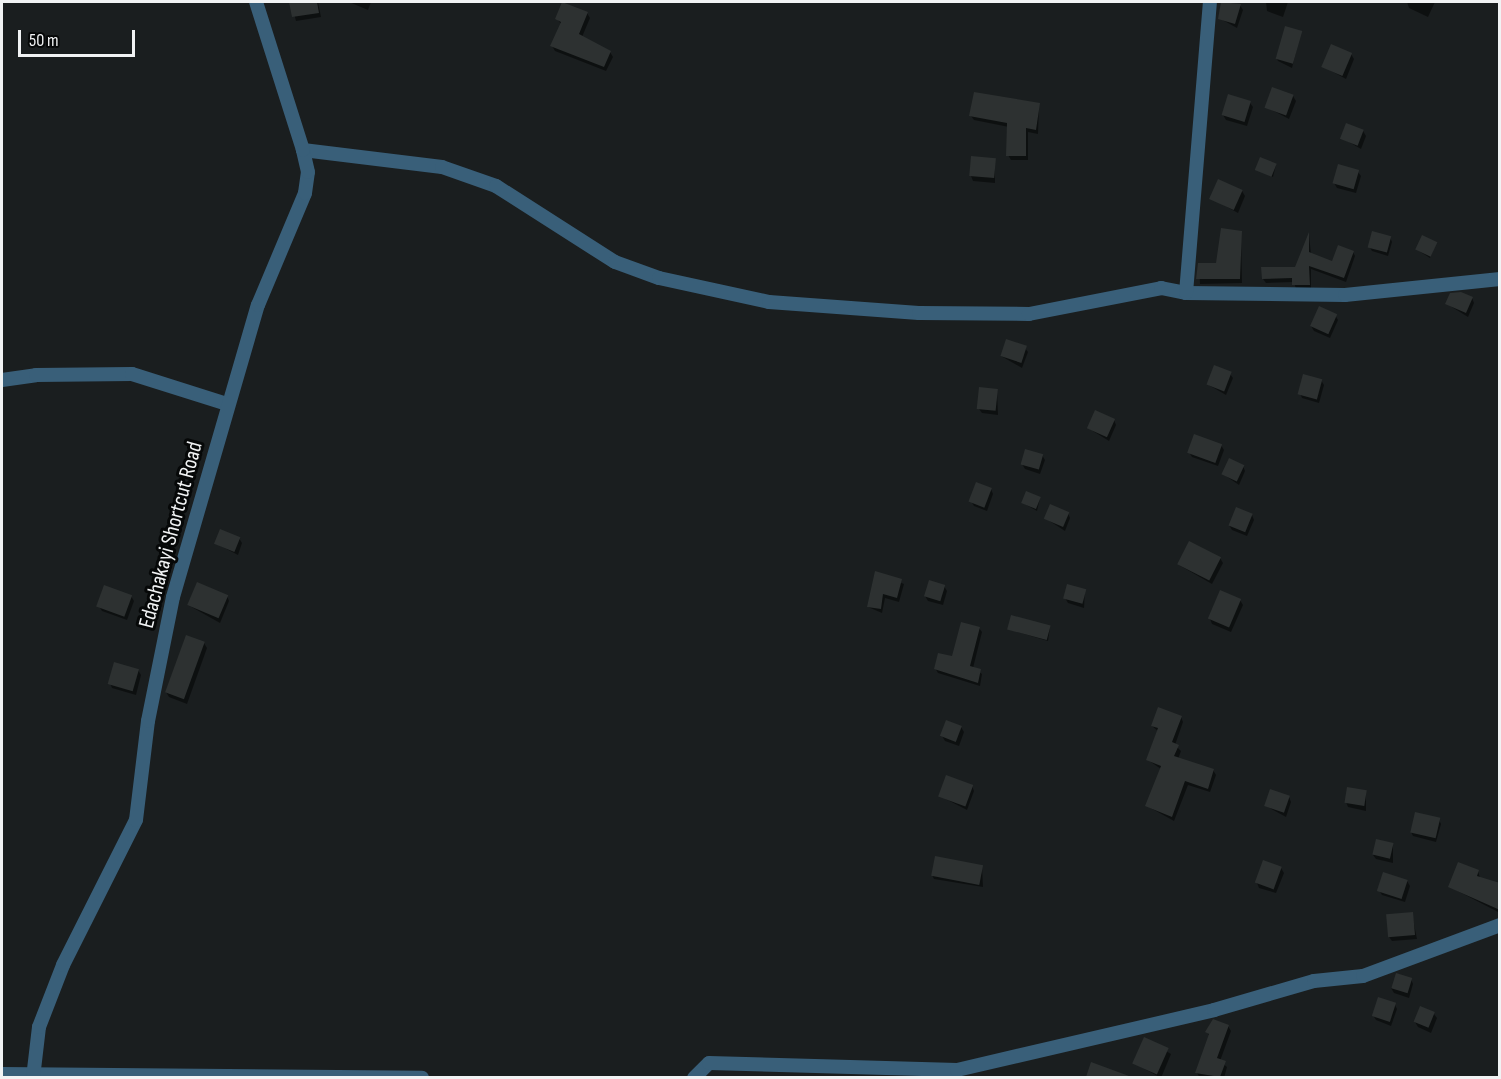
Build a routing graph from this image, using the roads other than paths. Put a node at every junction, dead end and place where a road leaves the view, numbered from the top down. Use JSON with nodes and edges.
{"nodes":[{"id":1,"x":256,"y":2,"type":"edge"},
{"id":2,"x":1210,"y":2,"type":"edge"},
{"id":3,"x":303,"y":150,"type":"junction"},
{"id":4,"x":1500,"y":279,"type":"edge"},
{"id":5,"x":1186,"y":293,"type":"junction"},
{"id":6,"x":2,"y":380,"type":"edge"},
{"id":7,"x":227,"y":404,"type":"junction"},
{"id":8,"x":1500,"y":926,"type":"edge"},
{"id":9,"x":2,"y":1074,"type":"edge"},
{"id":10,"x":33,"y":1077,"type":"edge"},
{"id":11,"x":422,"y":1077,"type":"edge"},
{"id":12,"x":694,"y":1077,"type":"edge"}],
"edges":[{"from":1,"to":3,"type":"street","name":"Edachakayi Shortcut Road"},
{"from":2,"to":5,"type":"street"},
{"from":3,"to":5,"type":"street"},
{"from":3,"to":7,"type":"street","name":"Edachakayi Shortcut Road"},
{"from":4,"to":5,"type":"street"},
{"from":6,"to":7,"type":"street"},
{"from":7,"to":10,"type":"street","name":"Edachakayi Shortcut Road"},
{"from":8,"to":12,"type":"street"},
{"from":9,"to":10,"type":"street"},
{"from":10,"to":11,"type":"street"}]}
